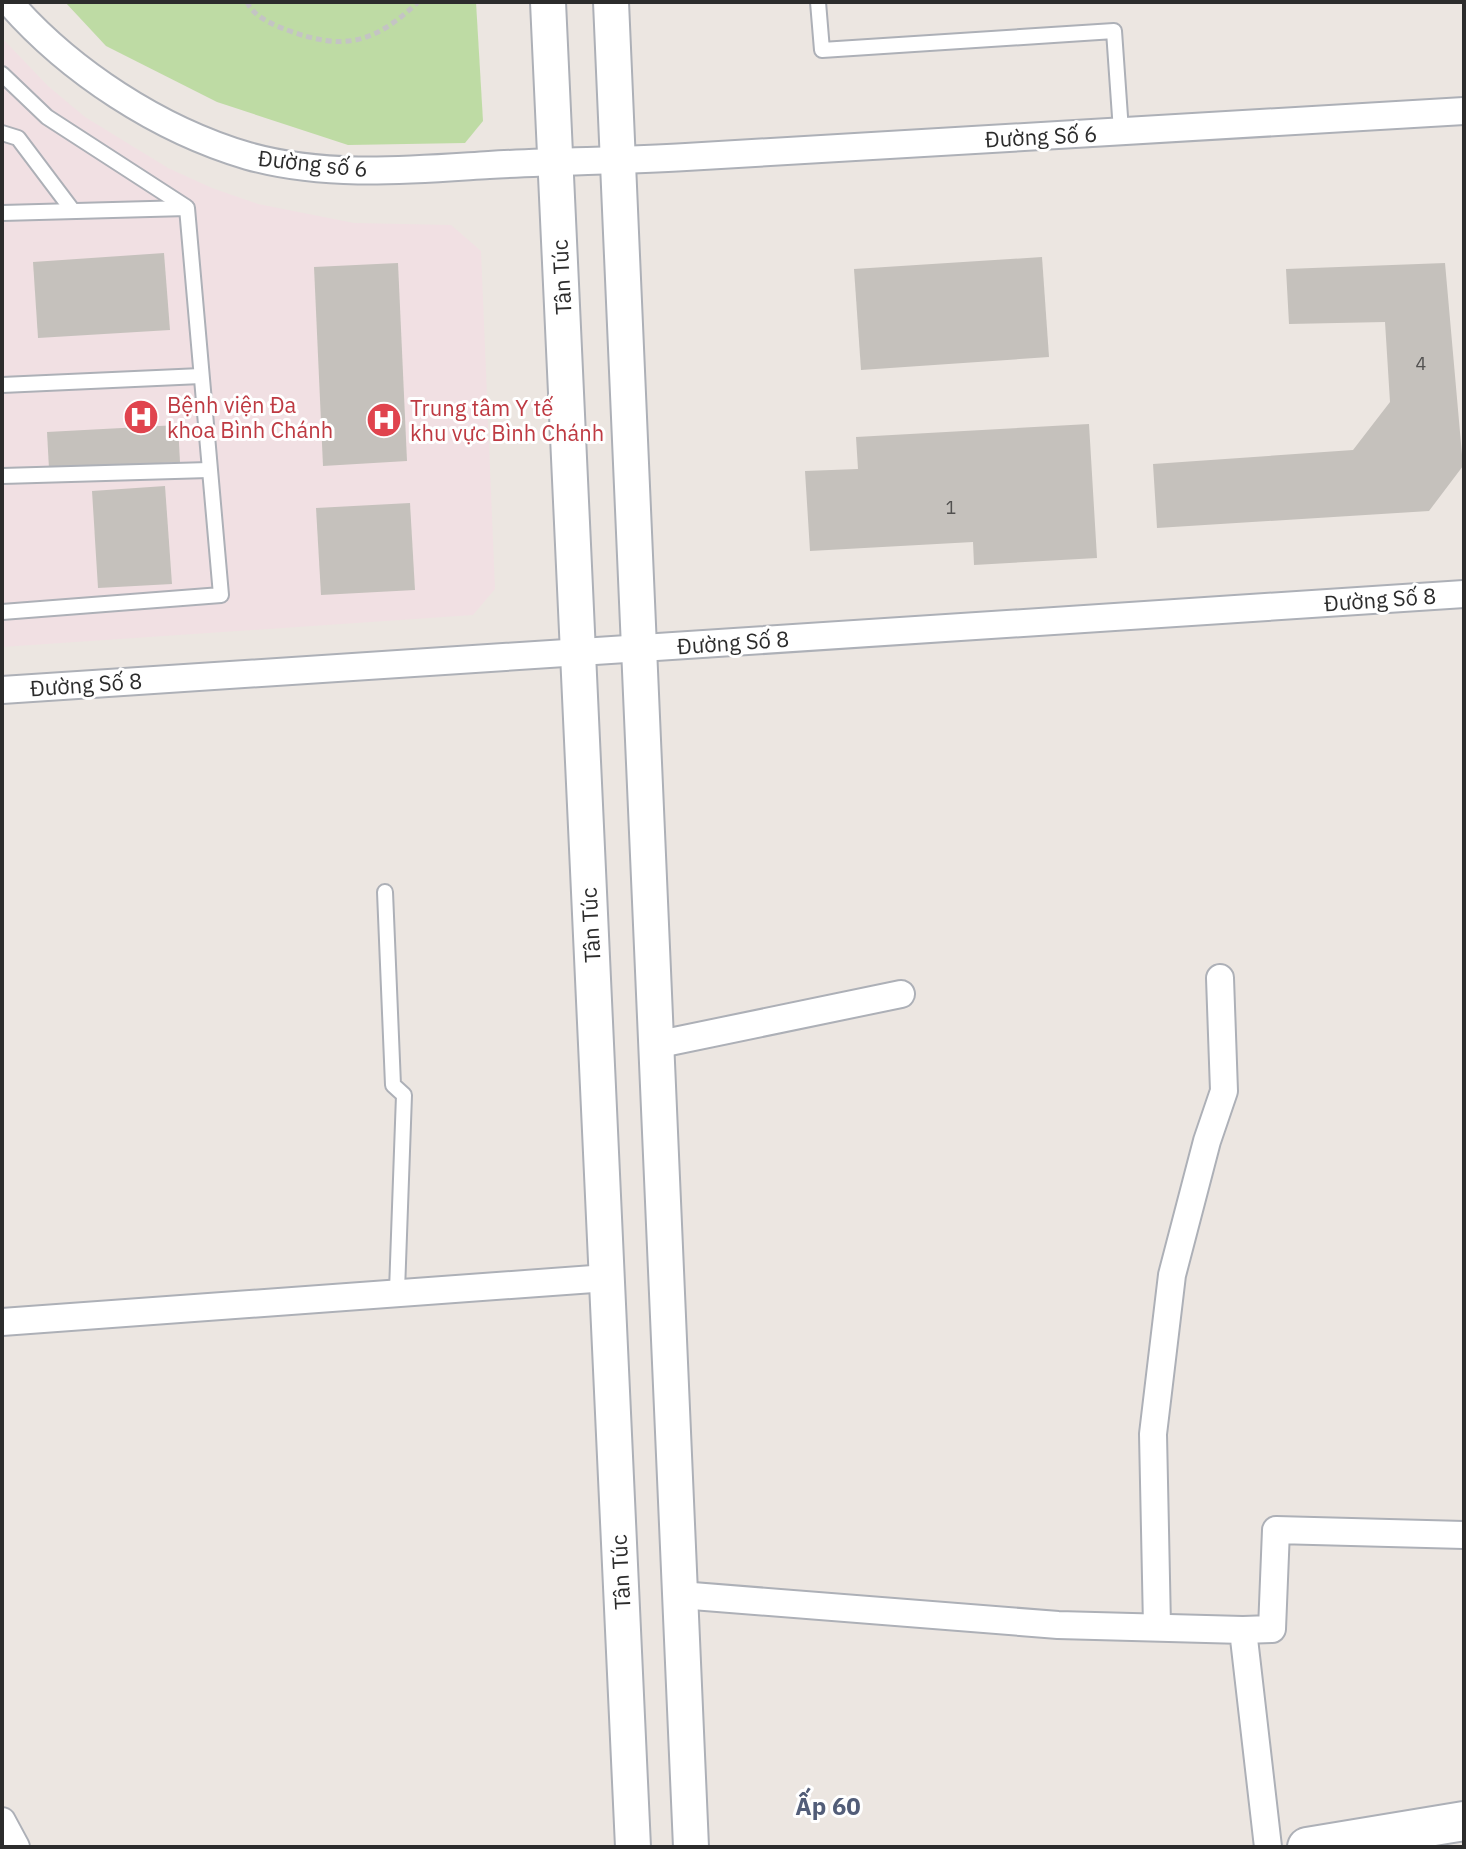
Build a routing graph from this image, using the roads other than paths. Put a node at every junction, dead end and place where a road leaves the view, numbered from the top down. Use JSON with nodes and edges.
{"nodes":[{"id":1,"x":9,"y":2,"type":"edge"},
{"id":2,"x":548,"y":2,"type":"edge"},
{"id":3,"x":611,"y":2,"type":"edge"},
{"id":4,"x":818,"y":2,"type":"edge"},
{"id":5,"x":2,"y":74,"type":"edge"},
{"id":6,"x":1464,"y":111,"type":"edge"},
{"id":7,"x":1121,"y":131,"type":"junction"},
{"id":8,"x":2,"y":133,"type":"edge"},
{"id":9,"x":618,"y":161,"type":"junction"},
{"id":10,"x":555,"y":163,"type":"junction"},
{"id":11,"x":187,"y":208,"type":"junction"},
{"id":12,"x":73,"y":211,"type":"junction"},
{"id":13,"x":2,"y":213,"type":"edge"},
{"id":14,"x":201,"y":376,"type":"junction"},
{"id":15,"x":2,"y":385,"type":"edge"},
{"id":16,"x":209,"y":470,"type":"junction"},
{"id":17,"x":2,"y":476,"type":"edge"},
{"id":18,"x":1464,"y":594,"type":"edge"},
{"id":19,"x":2,"y":612,"type":"edge"},
{"id":20,"x":637,"y":648,"type":"junction"},
{"id":21,"x":578,"y":652,"type":"junction"},
{"id":22,"x":2,"y":690,"type":"edge"},
{"id":23,"x":385,"y":892,"type":"dead end"},
{"id":24,"x":1220,"y":978,"type":"dead end"},
{"id":25,"x":901,"y":994,"type":"dead end"},
{"id":26,"x":655,"y":1045,"type":"junction"},
{"id":27,"x":607,"y":1278,"type":"junction"},
{"id":28,"x":397,"y":1291,"type":"junction"},
{"id":29,"x":2,"y":1322,"type":"edge"},
{"id":30,"x":1464,"y":1535,"type":"edge"},
{"id":31,"x":680,"y":1595,"type":"junction"},
{"id":32,"x":1157,"y":1626,"type":"junction"},
{"id":33,"x":1243,"y":1630,"type":"junction"},
{"id":34,"x":2,"y":1821,"type":"edge"},
{"id":35,"x":1464,"y":1821,"type":"edge"},
{"id":36,"x":16,"y":1847,"type":"edge"},
{"id":37,"x":633,"y":1847,"type":"edge"},
{"id":38,"x":691,"y":1847,"type":"edge"},
{"id":39,"x":1268,"y":1847,"type":"edge"},
{"id":40,"x":1307,"y":1847,"type":"edge"}],
"edges":[{"from":1,"to":10,"type":"street","name":"Đường số 6"},
{"from":2,"to":10,"type":"street","name":"Tân Túc"},
{"from":3,"to":9,"type":"street"},
{"from":4,"to":7,"type":"lane"},
{"from":5,"to":11,"type":"lane"},
{"from":6,"to":7,"type":"street","name":"Đường Số 6"},
{"from":7,"to":9,"type":"street","name":"Đường Số 6"},
{"from":8,"to":12,"type":"lane"},
{"from":9,"to":10,"type":"street","name":"Đường số 6"},
{"from":9,"to":20,"type":"street"},
{"from":10,"to":21,"type":"street","name":"Tân Túc"},
{"from":11,"to":12,"type":"lane"},
{"from":11,"to":14,"type":"lane"},
{"from":12,"to":13,"type":"lane"},
{"from":14,"to":15,"type":"lane"},
{"from":14,"to":16,"type":"lane"},
{"from":16,"to":17,"type":"lane"},
{"from":16,"to":19,"type":"lane"},
{"from":18,"to":20,"type":"street","name":"Đường Số 8"},
{"from":20,"to":21,"type":"street","name":"Đường Số 8"},
{"from":20,"to":26,"type":"street"},
{"from":21,"to":22,"type":"street","name":"Đường Số 8"},
{"from":21,"to":27,"type":"street","name":"Tân Túc"},
{"from":23,"to":28,"type":"lane"},
{"from":24,"to":32,"type":"street"},
{"from":25,"to":26,"type":"street"},
{"from":26,"to":31,"type":"street"},
{"from":27,"to":28,"type":"street"},
{"from":27,"to":37,"type":"street","name":"Tân Túc"},
{"from":28,"to":29,"type":"street"},
{"from":30,"to":33,"type":"street"},
{"from":31,"to":32,"type":"street"},
{"from":31,"to":38,"type":"street"},
{"from":32,"to":33,"type":"street"},
{"from":33,"to":39,"type":"street"},
{"from":34,"to":36,"type":"street"},
{"from":35,"to":40,"type":"main road"}]}
